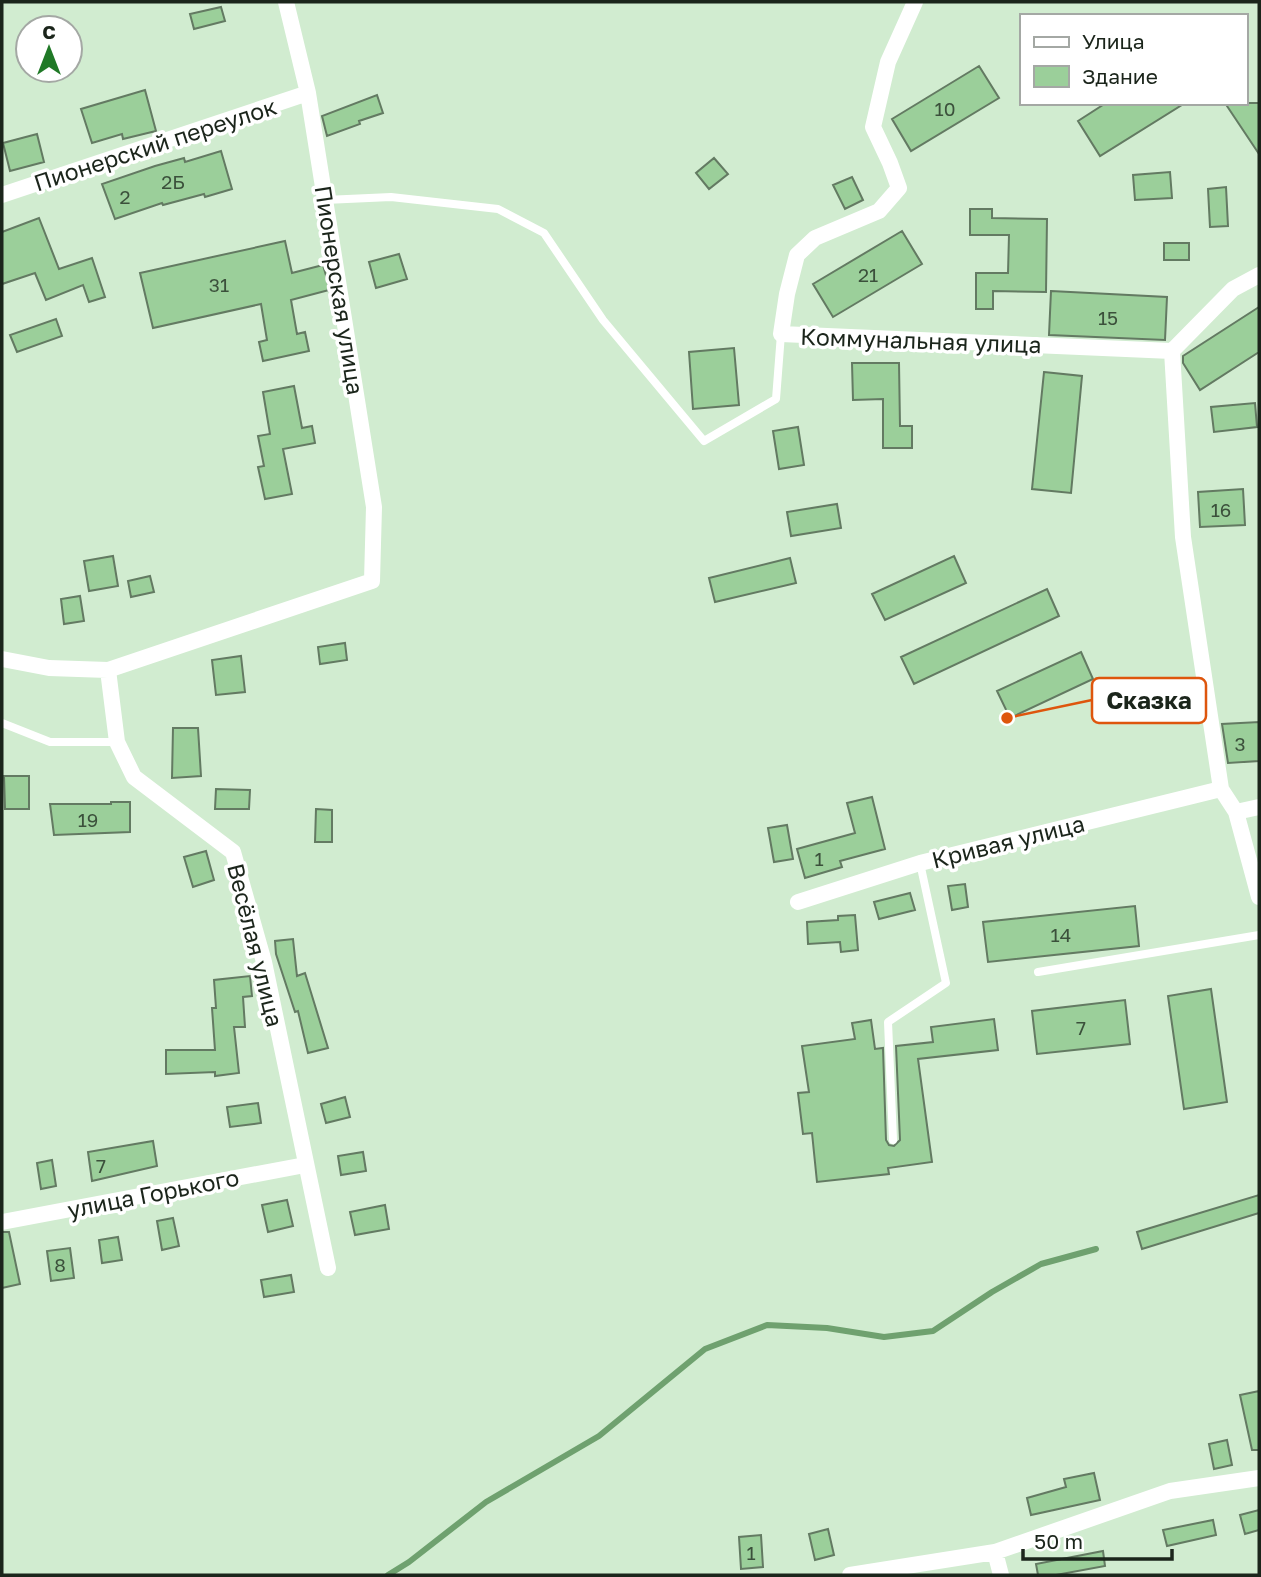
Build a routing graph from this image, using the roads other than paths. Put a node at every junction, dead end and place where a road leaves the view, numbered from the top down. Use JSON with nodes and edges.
{"nodes":[{"id":1,"x":286,"y":2,"type":"edge"},
{"id":2,"x":915,"y":2,"type":"edge"},
{"id":3,"x":308,"y":93,"type":"junction"},
{"id":4,"x":2,"y":195,"type":"edge"},
{"id":5,"x":325,"y":200,"type":"junction"},
{"id":6,"x":1259,"y":275,"type":"edge"},
{"id":7,"x":781,"y":334,"type":"junction"},
{"id":8,"x":1172,"y":351,"type":"junction"},
{"id":9,"x":2,"y":659,"type":"edge"},
{"id":10,"x":108,"y":670,"type":"junction"},
{"id":11,"x":2,"y":723,"type":"edge"},
{"id":12,"x":117,"y":742,"type":"junction"},
{"id":13,"x":1221,"y":789,"type":"junction"},
{"id":14,"x":1259,"y":807,"type":"edge"},
{"id":15,"x":1236,"y":812,"type":"junction"},
{"id":16,"x":920,"y":863,"type":"junction"},
{"id":17,"x":1259,"y":897,"type":"edge"},
{"id":18,"x":798,"y":902,"type":"dead end"},
{"id":19,"x":1259,"y":935,"type":"edge"},
{"id":20,"x":1038,"y":972,"type":"dead end"},
{"id":21,"x":893,"y":1140,"type":"dead end"},
{"id":22,"x":305,"y":1165,"type":"junction"},
{"id":23,"x":2,"y":1222,"type":"edge"},
{"id":24,"x":328,"y":1268,"type":"dead end"},
{"id":25,"x":1259,"y":1478,"type":"edge"},
{"id":26,"x":995,"y":1552,"type":"junction"},
{"id":27,"x":850,"y":1575,"type":"edge"},
{"id":28,"x":1001,"y":1575,"type":"edge"}],
"edges":[{"from":1,"to":3,"type":"street","name":"Пионерская улица"},
{"from":2,"to":7,"type":"street","name":"Коммунальная улица"},
{"from":3,"to":4,"type":"street","name":"Пионерский переулок"},
{"from":3,"to":5,"type":"street","name":"Пионерская улица"},
{"from":5,"to":7,"type":"lane"},
{"from":5,"to":10,"type":"street","name":"Пионерская улица"},
{"from":6,"to":8,"type":"street"},
{"from":7,"to":8,"type":"street","name":"Коммунальная улица"},
{"from":8,"to":13,"type":"street"},
{"from":9,"to":10,"type":"street"},
{"from":10,"to":12,"type":"street","name":"Весёлая улица"},
{"from":11,"to":12,"type":"lane"},
{"from":12,"to":22,"type":"street","name":"Весёлая улица"},
{"from":13,"to":15,"type":"street"},
{"from":13,"to":16,"type":"street","name":"Кривая улица"},
{"from":14,"to":15,"type":"street"},
{"from":15,"to":17,"type":"street"},
{"from":16,"to":18,"type":"street","name":"Кривая улица"},
{"from":16,"to":21,"type":"lane"},
{"from":19,"to":20,"type":"lane"},
{"from":22,"to":23,"type":"street","name":"улица Горького"},
{"from":22,"to":24,"type":"street","name":"Весёлая улица"},
{"from":25,"to":26,"type":"street"},
{"from":26,"to":27,"type":"street"},
{"from":26,"to":28,"type":"street"}]}
